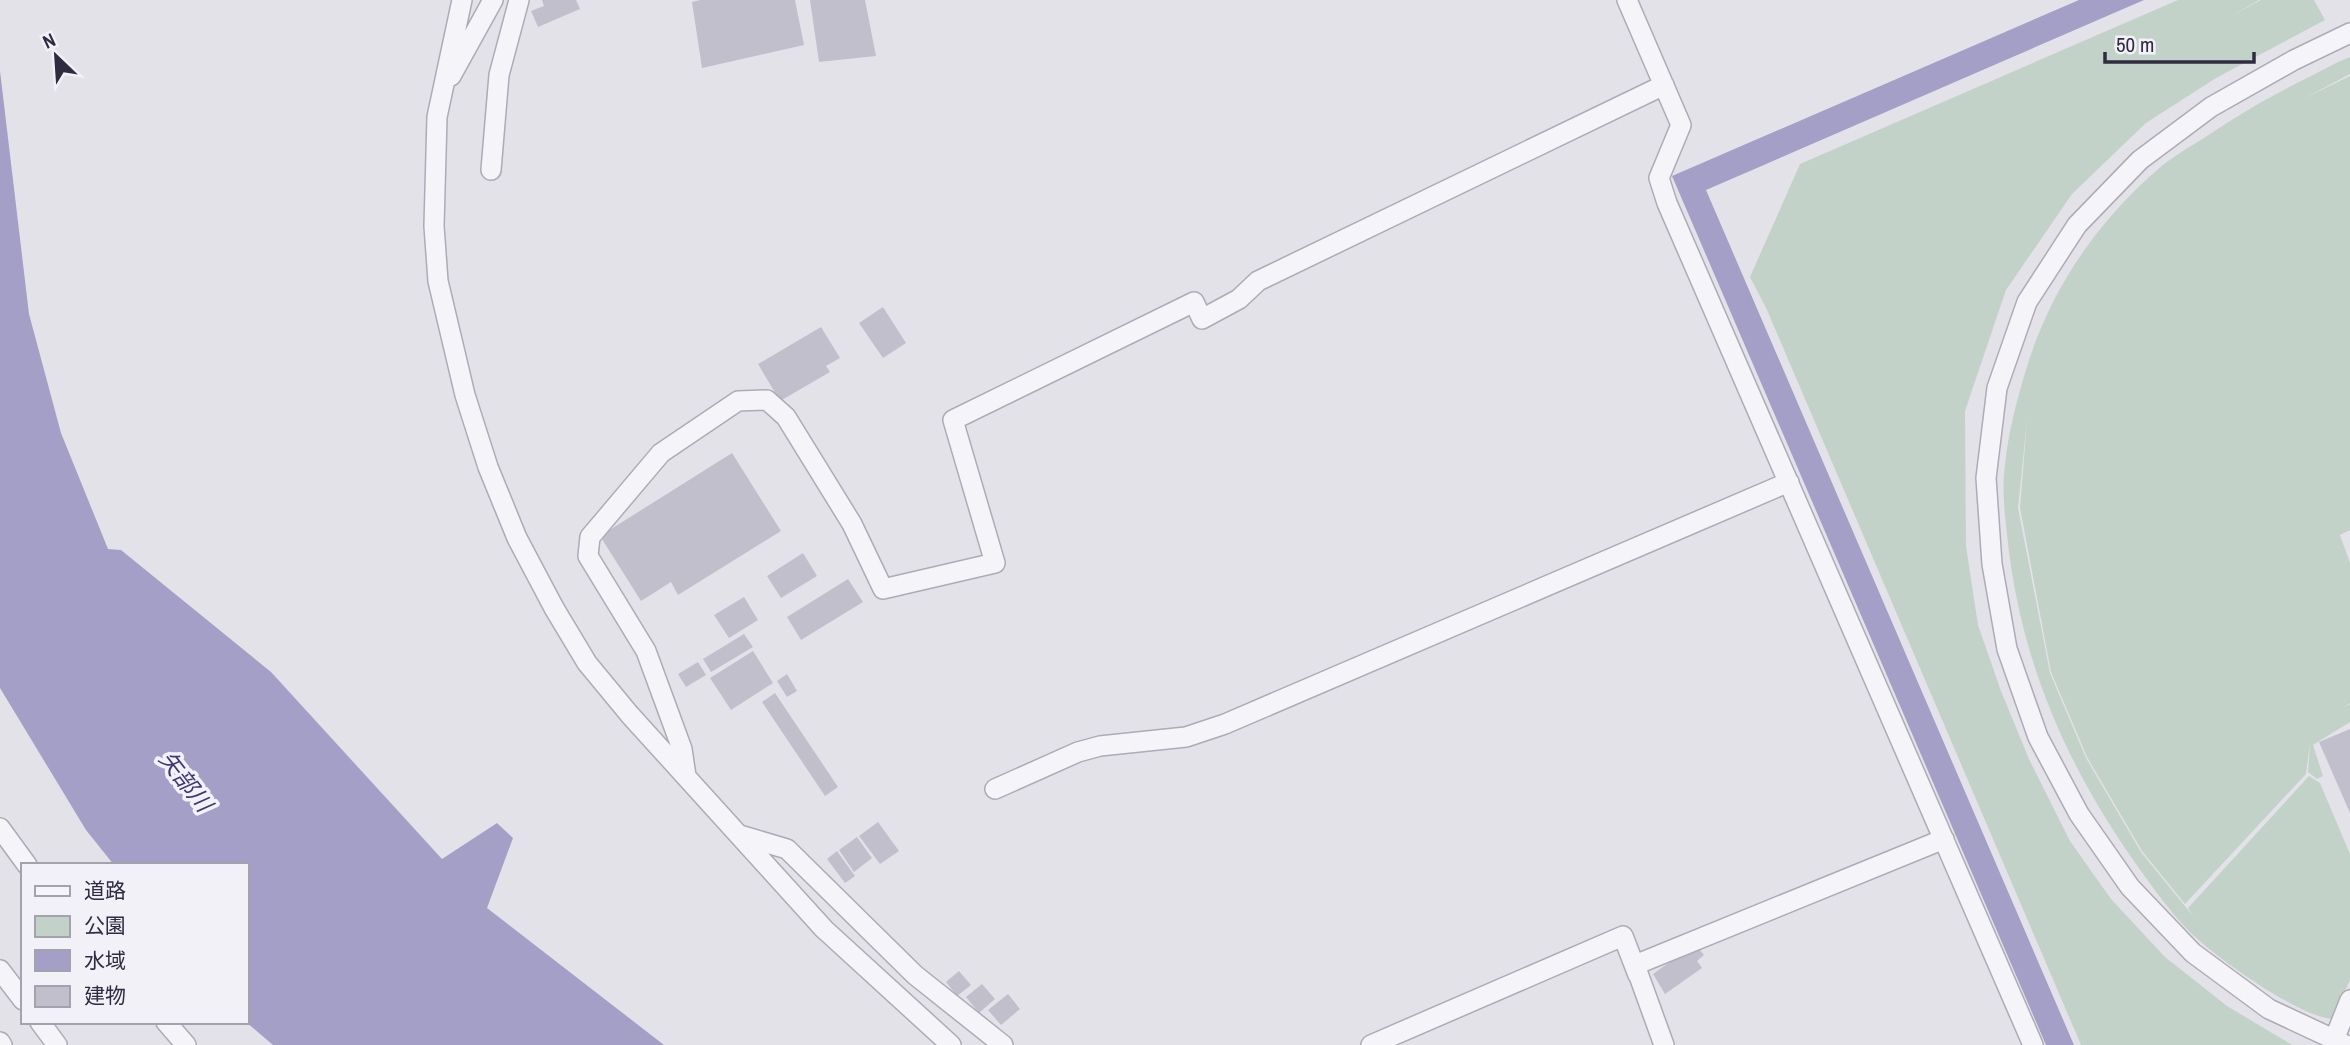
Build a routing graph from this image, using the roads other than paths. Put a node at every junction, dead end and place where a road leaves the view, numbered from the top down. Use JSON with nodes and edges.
{"nodes":[{"id":1,"x":462,"y":0,"type":"edge"},
{"id":2,"x":493,"y":0,"type":"edge"},
{"id":3,"x":519,"y":0,"type":"edge"},
{"id":4,"x":1627,"y":0,"type":"edge"},
{"id":5,"x":2350,"y":33,"type":"edge"},
{"id":6,"x":1664,"y":85,"type":"junction"},
{"id":7,"x":440,"y":96,"type":"junction"},
{"id":8,"x":491,"y":170,"type":"dead end"},
{"id":9,"x":1789,"y":482,"type":"junction"},
{"id":10,"x":687,"y":776,"type":"junction"},
{"id":11,"x":995,"y":789,"type":"dead end"},
{"id":12,"x":0,"y":828,"type":"edge"},
{"id":13,"x":739,"y":835,"type":"junction"},
{"id":14,"x":1944,"y":839,"type":"junction"},
{"id":15,"x":26,"y":863,"type":"edge"},
{"id":16,"x":0,"y":970,"type":"edge"},
{"id":17,"x":1638,"y":975,"type":"junction"},
{"id":18,"x":21,"y":997,"type":"edge"},
{"id":19,"x":2350,"y":1000,"type":"edge"},
{"id":20,"x":42,"y":1024,"type":"edge"},
{"id":21,"x":168,"y":1024,"type":"edge"},
{"id":22,"x":2338,"y":1043,"type":"edge"},
{"id":23,"x":58,"y":1045,"type":"edge"},
{"id":24,"x":186,"y":1045,"type":"edge"},
{"id":25,"x":951,"y":1045,"type":"edge"},
{"id":26,"x":1003,"y":1045,"type":"edge"},
{"id":27,"x":1371,"y":1045,"type":"edge"},
{"id":28,"x":1664,"y":1045,"type":"edge"},
{"id":29,"x":2033,"y":1045,"type":"edge"}],
"edges":[{"from":1,"to":7,"type":"street"},
{"from":2,"to":7,"type":"street"},
{"from":3,"to":8,"type":"street"},
{"from":4,"to":6,"type":"street"},
{"from":5,"to":22,"type":"street"},
{"from":6,"to":9,"type":"street"},
{"from":6,"to":10,"type":"street"},
{"from":7,"to":10,"type":"street"},
{"from":9,"to":11,"type":"street"},
{"from":9,"to":14,"type":"street"},
{"from":10,"to":13,"type":"street"},
{"from":12,"to":15,"type":"street"},
{"from":13,"to":25,"type":"street"},
{"from":13,"to":26,"type":"street"},
{"from":14,"to":17,"type":"street"},
{"from":14,"to":29,"type":"street"},
{"from":16,"to":18,"type":"street"},
{"from":17,"to":27,"type":"street"},
{"from":17,"to":28,"type":"street"},
{"from":19,"to":22,"type":"street"},
{"from":20,"to":23,"type":"street"},
{"from":21,"to":24,"type":"street"}]}
